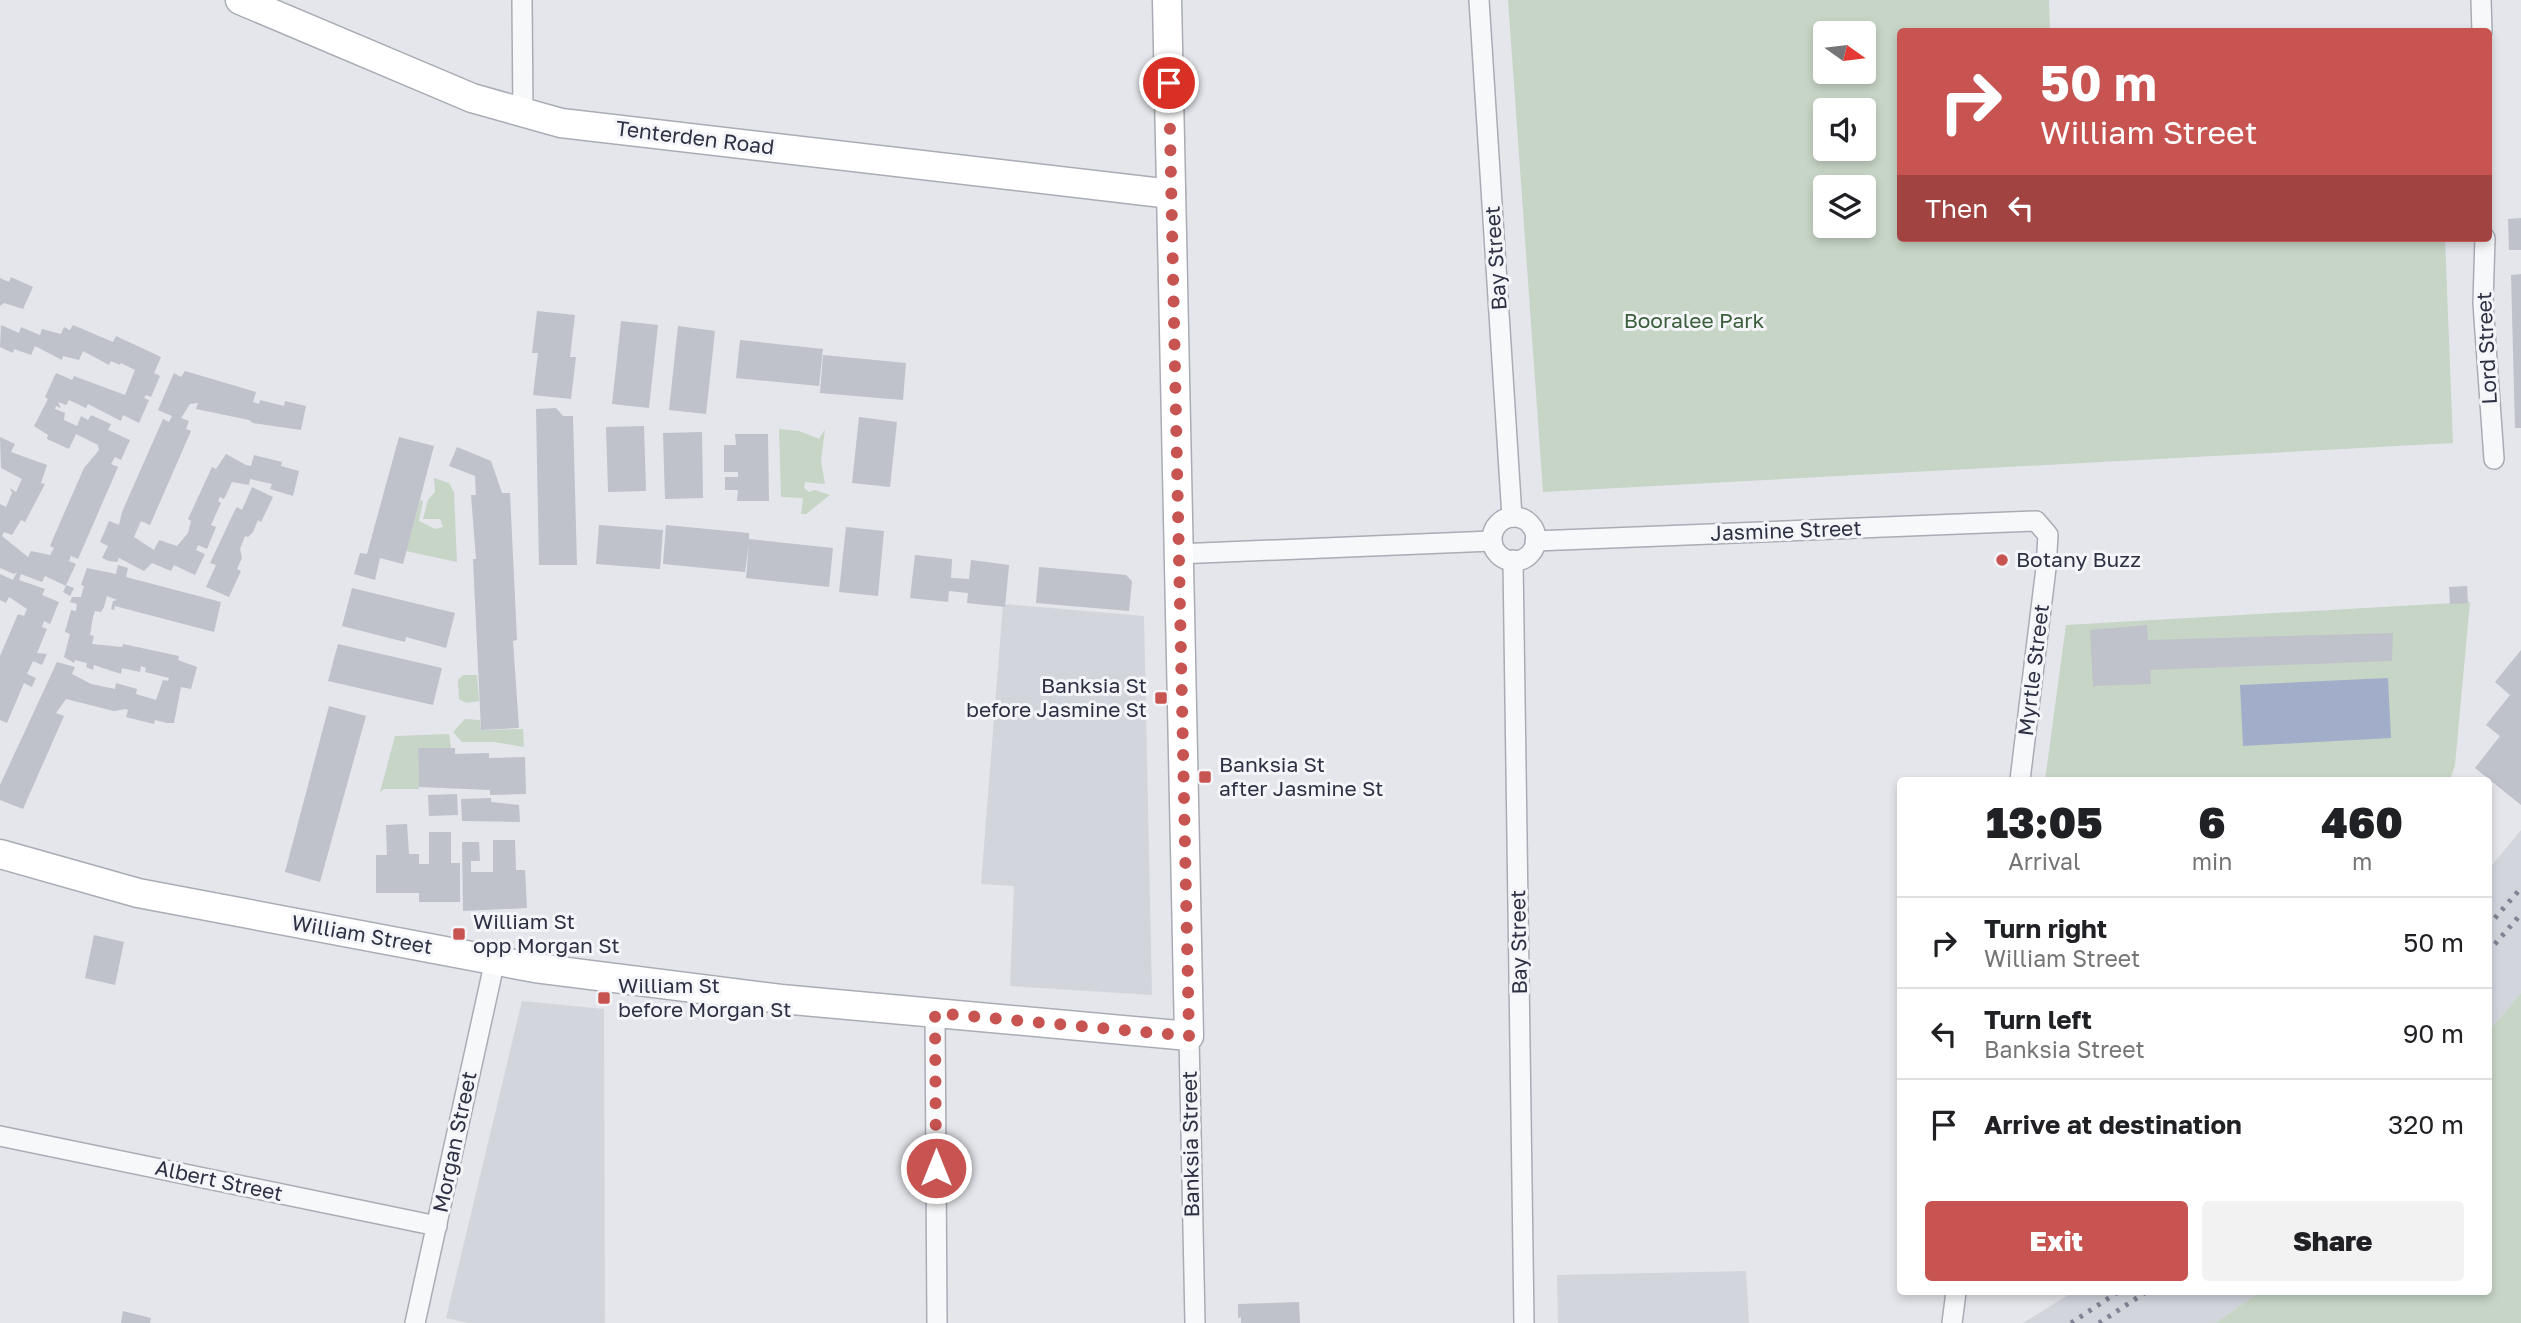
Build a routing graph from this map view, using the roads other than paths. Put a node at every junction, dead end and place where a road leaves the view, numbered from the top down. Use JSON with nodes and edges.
{"nodes":[{"id":1,"x":240,"y":0,"type":"edge"},
{"id":2,"x":522,"y":0,"type":"edge"},
{"id":3,"x":1167,"y":0,"type":"edge"},
{"id":4,"x":1479,"y":0,"type":"edge"},
{"id":5,"x":2481,"y":0,"type":"edge"},
{"id":6,"x":2482,"y":28,"type":"edge"},
{"id":7,"x":523,"y":114,"type":"junction"},
{"id":8,"x":1171,"y":194,"type":"junction"},
{"id":9,"x":2485,"y":242,"type":"edge"},
{"id":10,"x":2494,"y":459,"type":"dead end"},
{"id":11,"x":1512,"y":517,"type":"junction"},
{"id":12,"x":2036,"y":521,"type":"joint"},
{"id":13,"x":1492,"y":541,"type":"junction"},
{"id":14,"x":1535,"y":541,"type":"junction"},
{"id":15,"x":1177,"y":554,"type":"junction"},
{"id":16,"x":1513,"y":560,"type":"junction"},
{"id":17,"x":2020,"y":777,"type":"edge"},
{"id":18,"x":0,"y":854,"type":"edge"},
{"id":19,"x":495,"y":960,"type":"junction"},
{"id":20,"x":935,"y":1013,"type":"junction"},
{"id":21,"x":1189,"y":1036,"type":"junction"},
{"id":22,"x":0,"y":1136,"type":"edge"},
{"id":23,"x":437,"y":1226,"type":"junction"},
{"id":24,"x":1956,"y":1295,"type":"edge"},
{"id":25,"x":415,"y":1323,"type":"edge"},
{"id":26,"x":937,"y":1323,"type":"edge"},
{"id":27,"x":1195,"y":1323,"type":"edge"},
{"id":28,"x":1524,"y":1323,"type":"edge"},
{"id":29,"x":1952,"y":1323,"type":"edge"}],
"edges":[{"from":1,"to":7,"type":"street","name":"Tenterden Road"},
{"from":2,"to":7,"type":"street"},
{"from":3,"to":8,"type":"street","name":"Banksia Street"},
{"from":4,"to":11,"type":"street","name":"Bay Street"},
{"from":5,"to":6,"type":"street"},
{"from":7,"to":8,"type":"street","name":"Tenterden Road"},
{"from":8,"to":15,"type":"street","name":"Banksia Street"},
{"from":9,"to":10,"type":"street","name":"Lord Street"},
{"from":11,"to":13,"type":"street"},
{"from":11,"to":14,"type":"street"},
{"from":12,"to":14,"type":"street","name":"Jasmine Street"},
{"from":12,"to":17,"type":"street","name":"Myrtle Street"},
{"from":13,"to":15,"type":"street"},
{"from":13,"to":16,"type":"street"},
{"from":14,"to":16,"type":"street"},
{"from":15,"to":21,"type":"street","name":"Banksia Street"},
{"from":16,"to":28,"type":"street","name":"Bay Street"},
{"from":18,"to":19,"type":"street","name":"William Street"},
{"from":19,"to":20,"type":"street","name":"William Street"},
{"from":19,"to":23,"type":"street","name":"Morgan Street"},
{"from":20,"to":21,"type":"street","name":"William Street"},
{"from":20,"to":26,"type":"street"},
{"from":21,"to":27,"type":"street","name":"Banksia Street"},
{"from":22,"to":23,"type":"street","name":"Albert Street"},
{"from":23,"to":25,"type":"street","name":"Morgan Street"},
{"from":24,"to":29,"type":"street"}]}
